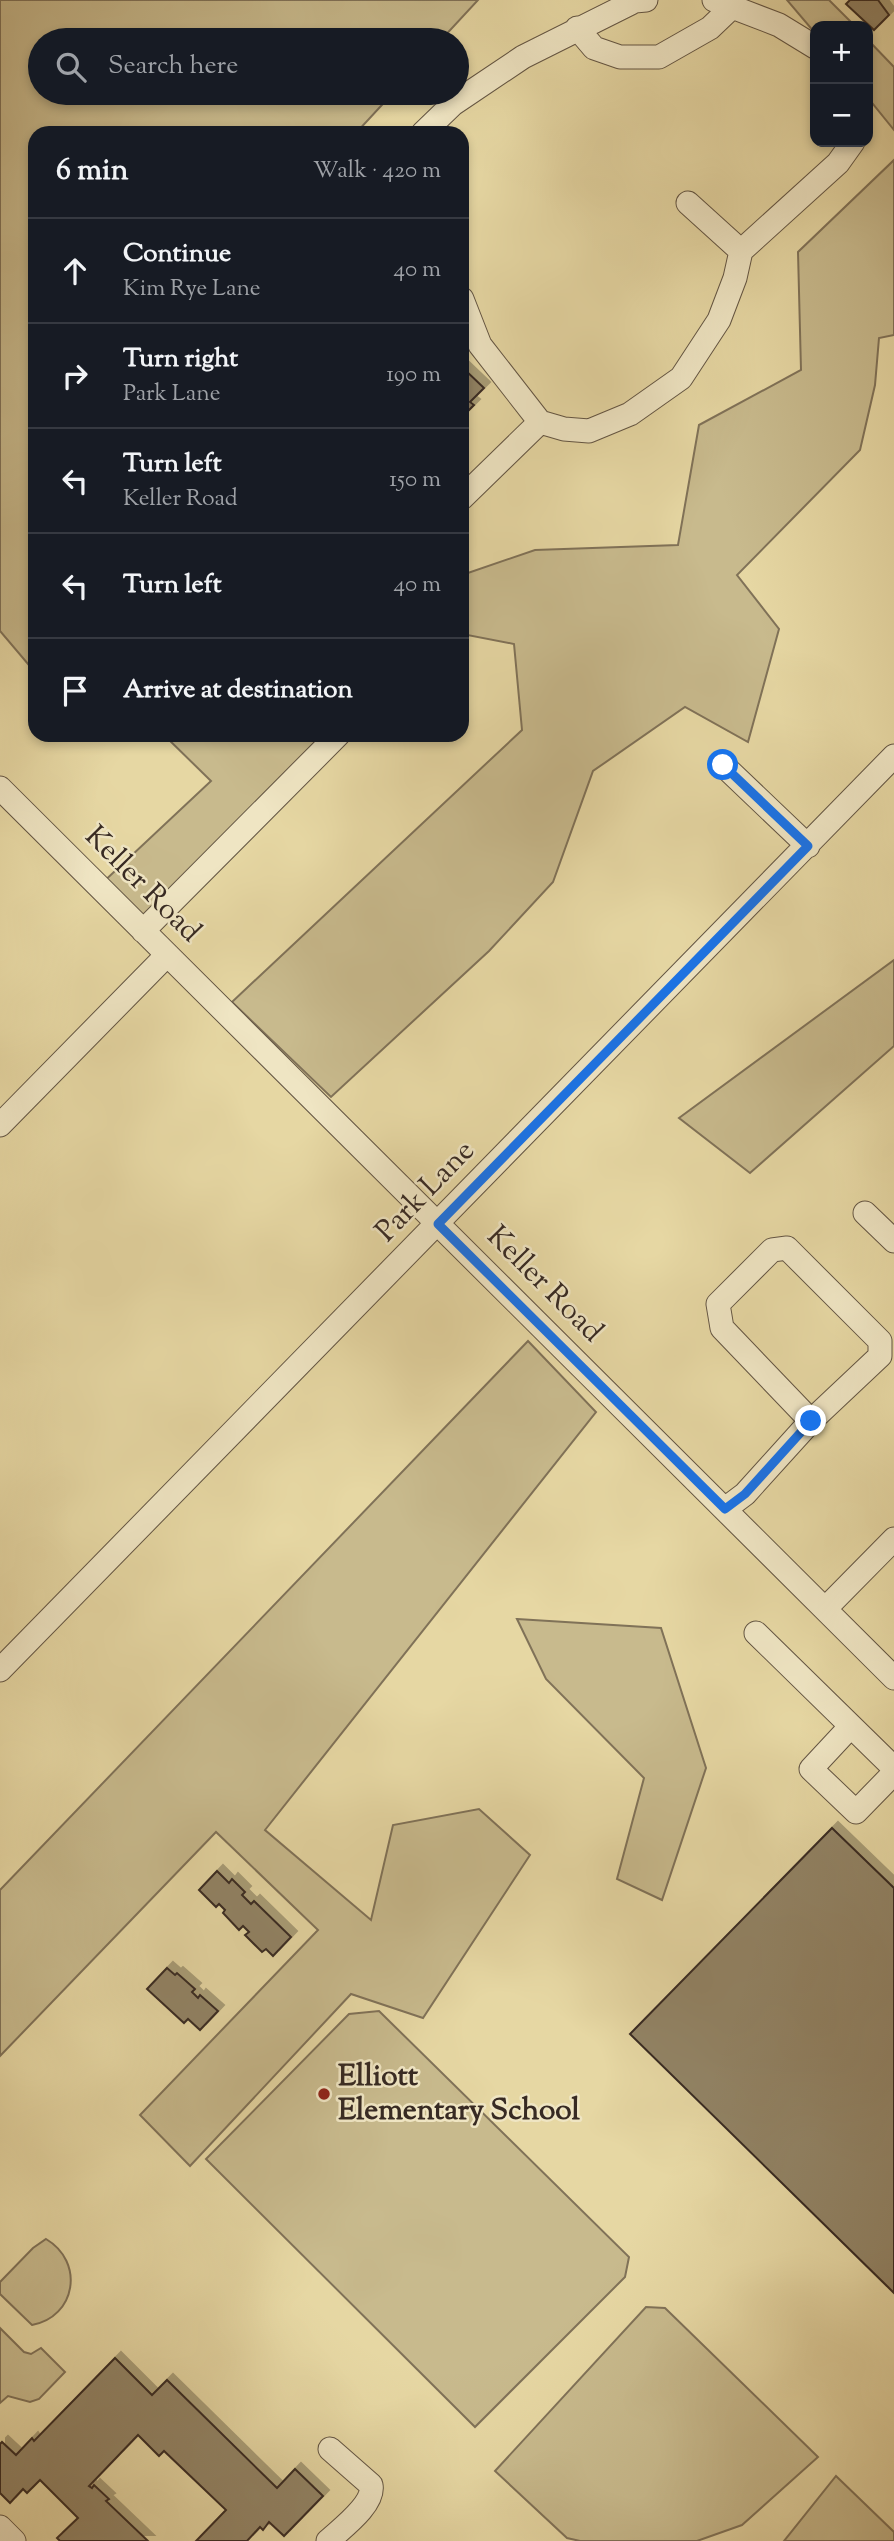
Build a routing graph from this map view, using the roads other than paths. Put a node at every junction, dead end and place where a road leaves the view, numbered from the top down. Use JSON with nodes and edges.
{"nodes":[{"id":1,"x":646,"y":0,"type":"edge"},
{"id":2,"x":723,"y":3,"type":"edge"},
{"id":3,"x":578,"y":28,"type":"junction"},
{"id":4,"x":810,"y":44,"type":"edge"},
{"id":5,"x":469,"y":93,"type":"edge"},
{"id":6,"x":452,"y":105,"type":"edge"},
{"id":7,"x":430,"y":126,"type":"edge"},
{"id":8,"x":849,"y":147,"type":"edge"},
{"id":9,"x":688,"y":203,"type":"dead end"},
{"id":10,"x":741,"y":251,"type":"junction"},
{"id":11,"x":469,"y":317,"type":"edge"},
{"id":12,"x":540,"y":422,"type":"junction"},
{"id":13,"x":469,"y":491,"type":"edge"},
{"id":14,"x":331,"y":742,"type":"edge"},
{"id":15,"x":894,"y":756,"type":"edge"},
{"id":16,"x":723,"y":765,"type":"dead end"},
{"id":17,"x":0,"y":788,"type":"edge"},
{"id":18,"x":808,"y":846,"type":"junction"},
{"id":19,"x":143,"y":931,"type":"junction"},
{"id":20,"x":167,"y":955,"type":"junction"},
{"id":21,"x":0,"y":1125,"type":"edge"},
{"id":22,"x":865,"y":1213,"type":"dead end"},
{"id":23,"x":438,"y":1224,"type":"junction"},
{"id":24,"x":894,"y":1241,"type":"edge"},
{"id":25,"x":811,"y":1421,"type":"junction"},
{"id":26,"x":725,"y":1509,"type":"junction"},
{"id":27,"x":894,"y":1539,"type":"edge"},
{"id":28,"x":826,"y":1608,"type":"junction"},
{"id":29,"x":756,"y":1633,"type":"dead end"},
{"id":30,"x":0,"y":1670,"type":"edge"},
{"id":31,"x":894,"y":1678,"type":"edge"},
{"id":32,"x":851,"y":1726,"type":"junction"},
{"id":33,"x":894,"y":1771,"type":"edge"},
{"id":34,"x":330,"y":2449,"type":"dead end"},
{"id":35,"x":0,"y":2528,"type":"edge"},
{"id":36,"x":14,"y":2541,"type":"edge"},
{"id":37,"x":328,"y":2541,"type":"edge"}],
"edges":[{"from":1,"to":3,"type":"street"},
{"from":2,"to":3,"type":"street"},
{"from":2,"to":4,"type":"street"},
{"from":3,"to":5,"type":"street"},
{"from":6,"to":7,"type":"street"},
{"from":8,"to":10,"type":"street"},
{"from":9,"to":10,"type":"street"},
{"from":10,"to":12,"type":"street"},
{"from":11,"to":12,"type":"street"},
{"from":12,"to":13,"type":"street"},
{"from":14,"to":19,"type":"street"},
{"from":15,"to":18,"type":"street","name":"Park Lane"},
{"from":16,"to":18,"type":"street"},
{"from":17,"to":19,"type":"street","name":"Keller Road"},
{"from":18,"to":23,"type":"street","name":"Park Lane"},
{"from":19,"to":20,"type":"street","name":"Keller Road"},
{"from":20,"to":21,"type":"street"},
{"from":20,"to":23,"type":"street","name":"Keller Road"},
{"from":22,"to":24,"type":"street"},
{"from":23,"to":26,"type":"street","name":"Keller Road"},
{"from":23,"to":30,"type":"street","name":"Park Lane"},
{"from":25,"to":25,"type":"street"},
{"from":25,"to":26,"type":"street"},
{"from":26,"to":28,"type":"street","name":"Keller Road"},
{"from":27,"to":28,"type":"street"},
{"from":28,"to":31,"type":"street","name":"Keller Road"},
{"from":29,"to":32,"type":"street"},
{"from":32,"to":33,"type":"street"},
{"from":32,"to":33,"type":"street"},
{"from":34,"to":37,"type":"street"},
{"from":35,"to":36,"type":"street"}]}
